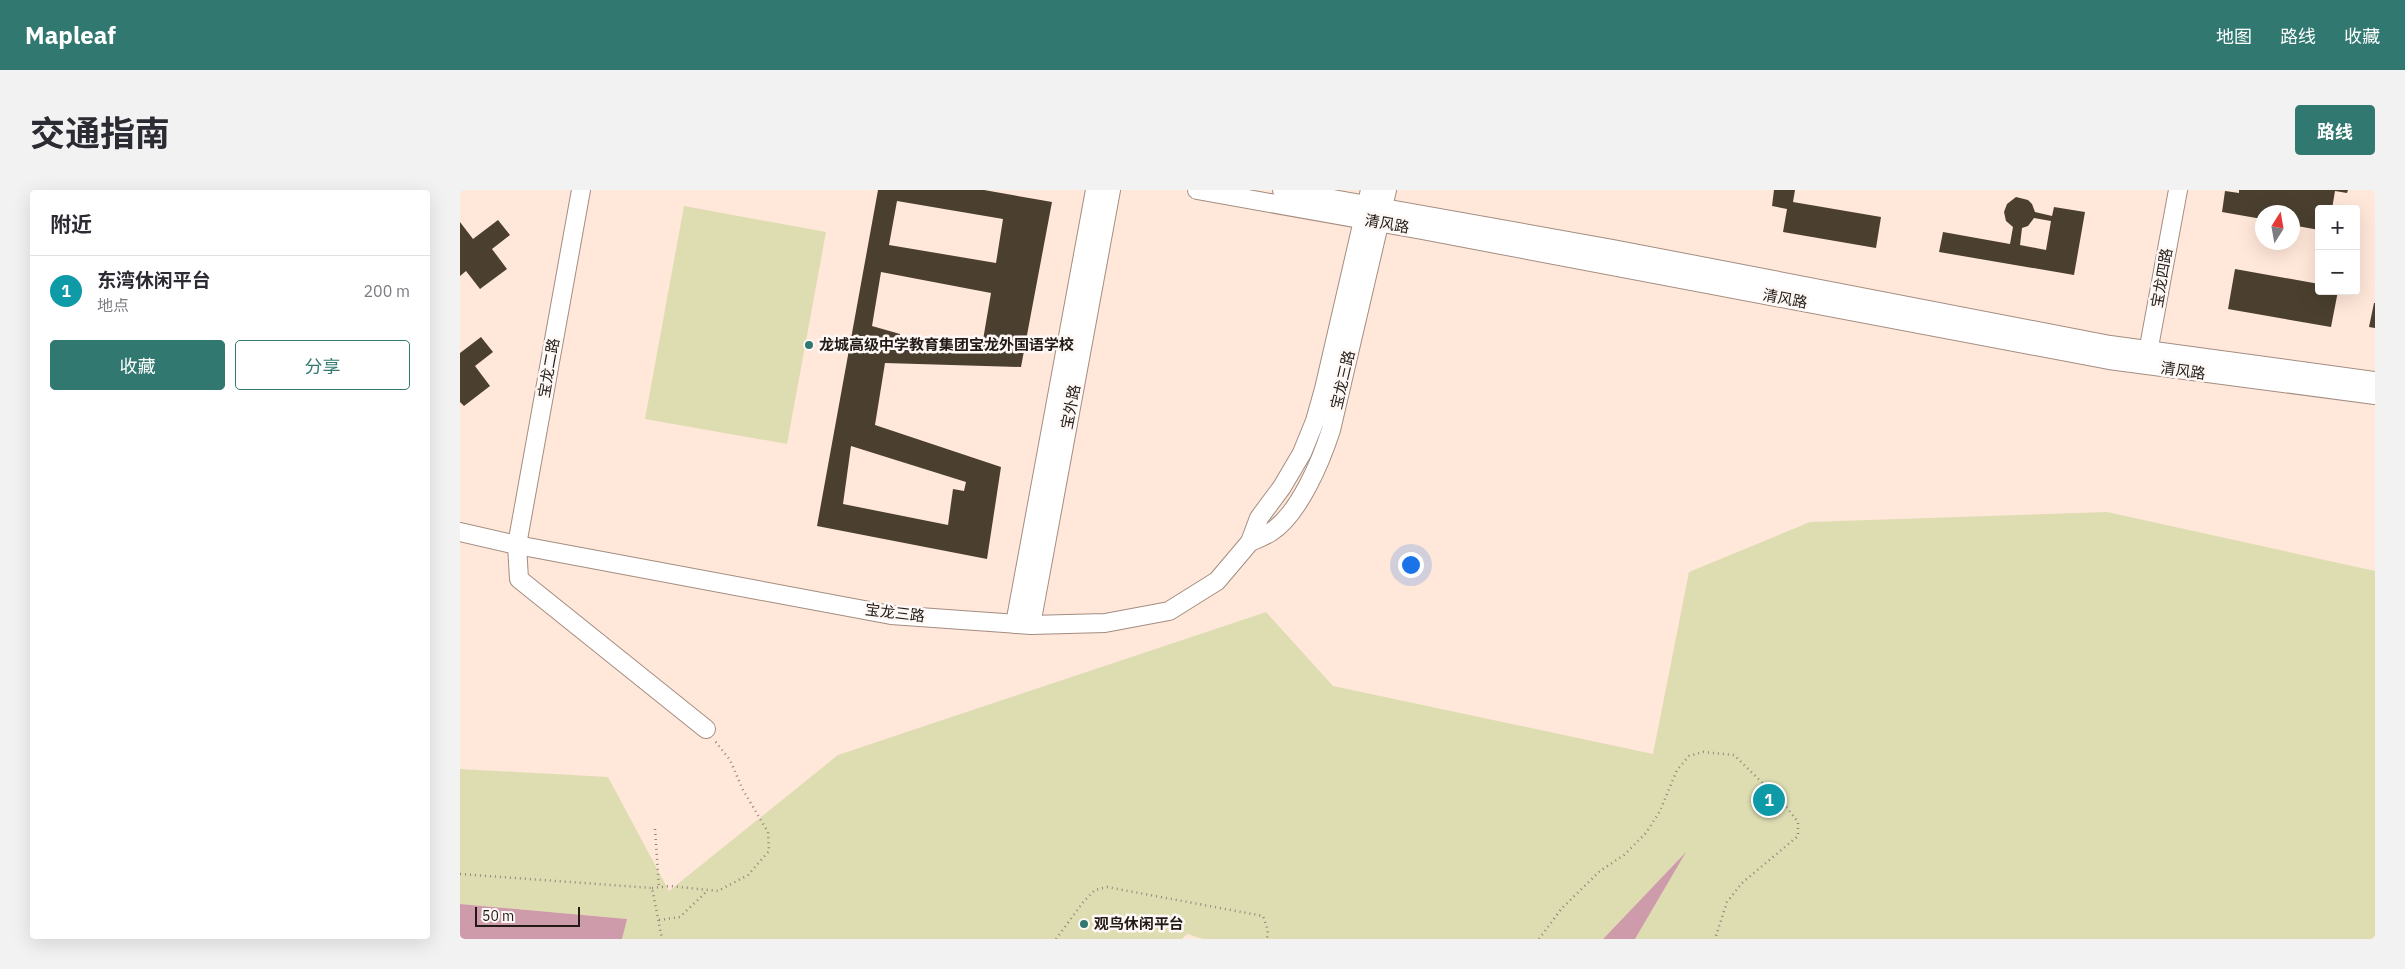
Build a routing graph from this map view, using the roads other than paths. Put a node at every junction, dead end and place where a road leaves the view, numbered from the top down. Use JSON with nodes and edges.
{"nodes":[{"id":1,"x":581,"y":190,"type":"edge"},
{"id":2,"x":1094,"y":190,"type":"edge"},
{"id":3,"x":1111,"y":190,"type":"edge"},
{"id":4,"x":1197,"y":190,"type":"edge"},
{"id":5,"x":1282,"y":190,"type":"edge"},
{"id":6,"x":1387,"y":190,"type":"edge"},
{"id":7,"x":2178,"y":190,"type":"edge"},
{"id":8,"x":1372,"y":209,"type":"edge"},
{"id":9,"x":2147,"y":358,"type":"junction"},
{"id":10,"x":2375,"y":381,"type":"edge"},
{"id":11,"x":2375,"y":396,"type":"edge"},
{"id":12,"x":460,"y":532,"type":"edge"},
{"id":13,"x":460,"y":542,"type":"edge"},
{"id":14,"x":517,"y":546,"type":"junction"},
{"id":15,"x":1023,"y":624,"type":"junction"},
{"id":16,"x":706,"y":729,"type":"road end"}],
"edges":[{"from":1,"to":14,"type":"street","name":"宝龙二路"},
{"from":2,"to":15,"type":"street","name":"宝外路"},
{"from":3,"to":15,"type":"street","name":"宝外路"},
{"from":4,"to":8,"type":"street","name":"清风路"},
{"from":5,"to":8,"type":"street","name":"清风路"},
{"from":6,"to":8,"type":"street","name":"宝龙三路"},
{"from":7,"to":9,"type":"street","name":"宝龙四路"},
{"from":8,"to":9,"type":"street","name":"清风路"},
{"from":8,"to":15,"type":"street","name":"宝龙三路"},
{"from":9,"to":10,"type":"street","name":"清风路"},
{"from":9,"to":11,"type":"street","name":"清风路"},
{"from":12,"to":14,"type":"street"},
{"from":13,"to":14,"type":"street"},
{"from":14,"to":15,"type":"street","name":"宝龙三路"},
{"from":14,"to":16,"type":"street","name":"宝龙二路"}]}
